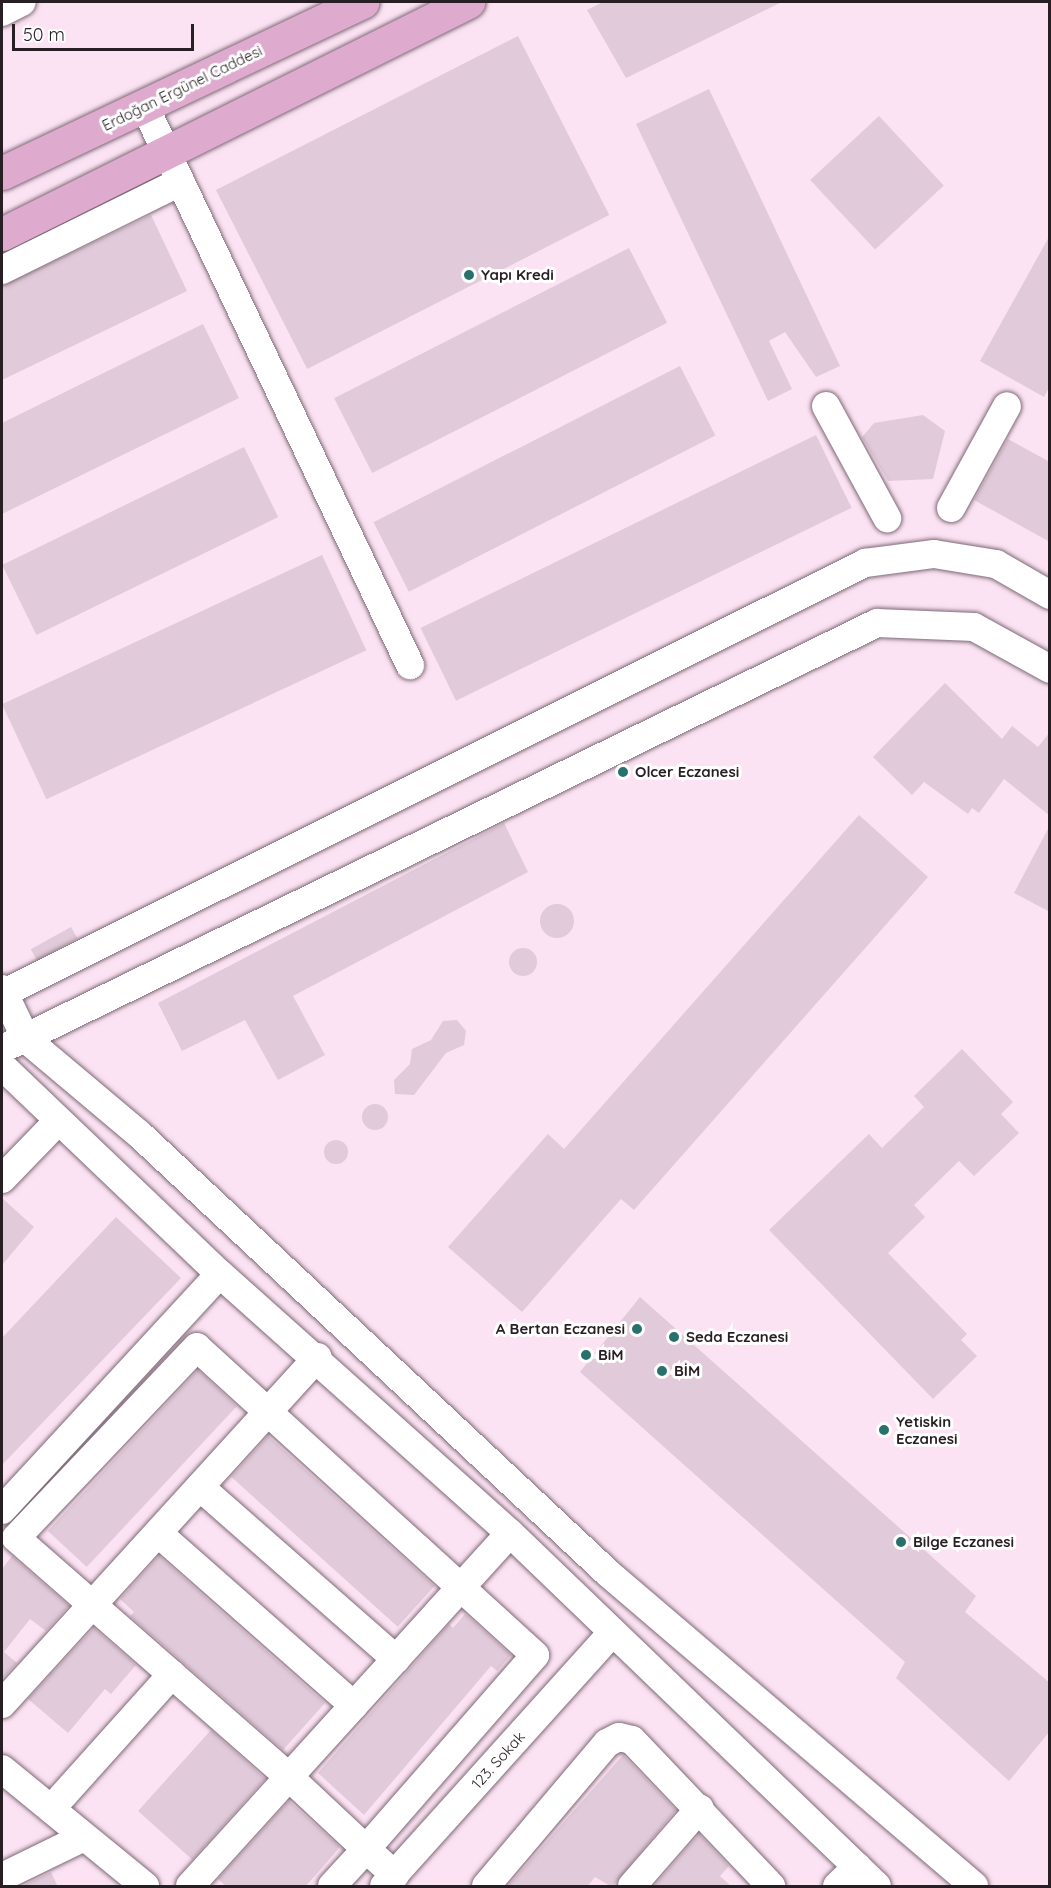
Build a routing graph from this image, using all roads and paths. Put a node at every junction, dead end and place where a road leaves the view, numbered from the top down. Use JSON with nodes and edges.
{"nodes":[{"id":1,"x":22,"y":2,"type":"edge"},
{"id":2,"x":362,"y":2,"type":"edge"},
{"id":3,"x":468,"y":2,"type":"edge"},
{"id":4,"x":2,"y":12,"type":"edge"},
{"id":5,"x":145,"y":107,"type":"junction"},
{"id":6,"x":166,"y":152,"type":"junction"},
{"id":7,"x":2,"y":174,"type":"edge"},
{"id":8,"x":180,"y":182,"type":"junction"},
{"id":9,"x":2,"y":234,"type":"edge"},
{"id":10,"x":2,"y":270,"type":"edge"},
{"id":11,"x":826,"y":406,"type":"dead end"},
{"id":12,"x":1006,"y":406,"type":"dead end"},
{"id":13,"x":951,"y":508,"type":"dead end"},
{"id":14,"x":887,"y":518,"type":"dead end"},
{"id":15,"x":1050,"y":595,"type":"edge"},
{"id":16,"x":410,"y":665,"type":"dead end"},
{"id":17,"x":1050,"y":669,"type":"edge"},
{"id":18,"x":2,"y":992,"type":"edge"},
{"id":19,"x":14,"y":1044,"type":"edge"},
{"id":20,"x":2,"y":1066,"type":"edge"},
{"id":21,"x":57,"y":1122,"type":"junction"},
{"id":22,"x":2,"y":1179,"type":"edge"},
{"id":23,"x":220,"y":1274,"type":"junction"},
{"id":24,"x":318,"y":1357,"type":"junction"},
{"id":25,"x":268,"y":1412,"type":"junction"},
{"id":26,"x":200,"y":1487,"type":"junction"},
{"id":27,"x":2,"y":1510,"type":"edge"},
{"id":28,"x":158,"y":1533,"type":"junction"},
{"id":29,"x":510,"y":1533,"type":"junction"},
{"id":30,"x":462,"y":1586,"type":"junction"},
{"id":31,"x":92,"y":1605,"type":"junction"},
{"id":32,"x":611,"y":1634,"type":"junction"},
{"id":33,"x":396,"y":1659,"type":"junction"},
{"id":34,"x":171,"y":1674,"type":"junction"},
{"id":35,"x":2,"y":1704,"type":"edge"},
{"id":36,"x":354,"y":1706,"type":"junction"},
{"id":37,"x":2,"y":1769,"type":"edge"},
{"id":38,"x":289,"y":1777,"type":"junction"},
{"id":39,"x":51,"y":1809,"type":"junction"},
{"id":40,"x":700,"y":1809,"type":"junction"},
{"id":41,"x":84,"y":1837,"type":"junction"},
{"id":42,"x":366,"y":1849,"type":"junction"},
{"id":43,"x":2,"y":1877,"type":"edge"},
{"id":44,"x":847,"y":1877,"type":"edge"},
{"id":45,"x":390,"y":1881,"type":"edge"},
{"id":46,"x":130,"y":1882,"type":"edge"},
{"id":47,"x":196,"y":1885,"type":"edge"},
{"id":48,"x":332,"y":1887,"type":"edge"},
{"id":49,"x":486,"y":1887,"type":"edge"},
{"id":50,"x":632,"y":1887,"type":"edge"},
{"id":51,"x":771,"y":1887,"type":"edge"},
{"id":52,"x":877,"y":1887,"type":"edge"},
{"id":53,"x":974,"y":1887,"type":"edge"}],
"edges":[{"from":1,"to":4,"type":"street"},
{"from":2,"to":5,"type":"main road","name":"Erdoğan Ergünel Caddesi"},
{"from":3,"to":6,"type":"main road"},
{"from":5,"to":6,"type":"street"},
{"from":5,"to":7,"type":"main road","name":"Erdoğan Ergünel Caddesi"},
{"from":6,"to":8,"type":"street"},
{"from":6,"to":9,"type":"main road"},
{"from":8,"to":10,"type":"street"},
{"from":8,"to":16,"type":"street"},
{"from":11,"to":14,"type":"street"},
{"from":12,"to":13,"type":"street"},
{"from":15,"to":18,"type":"street"},
{"from":17,"to":19,"type":"street"},
{"from":18,"to":19,"type":"street"},
{"from":19,"to":53,"type":"street"},
{"from":20,"to":21,"type":"street"},
{"from":21,"to":22,"type":"street"},
{"from":21,"to":23,"type":"street"},
{"from":23,"to":24,"type":"street"},
{"from":23,"to":27,"type":"street"},
{"from":24,"to":25,"type":"street"},
{"from":24,"to":29,"type":"street"},
{"from":25,"to":26,"type":"street"},
{"from":25,"to":30,"type":"street"},
{"from":25,"to":31,"type":"street"},
{"from":26,"to":28,"type":"street"},
{"from":26,"to":33,"type":"street"},
{"from":28,"to":31,"type":"street"},
{"from":28,"to":36,"type":"street"},
{"from":29,"to":30,"type":"street"},
{"from":29,"to":32,"type":"street"},
{"from":30,"to":33,"type":"street"},
{"from":30,"to":42,"type":"street"},
{"from":31,"to":34,"type":"street"},
{"from":31,"to":35,"type":"street"},
{"from":32,"to":44,"type":"street"},
{"from":32,"to":45,"type":"street","name":"123. Sokak"},
{"from":33,"to":36,"type":"street"},
{"from":34,"to":38,"type":"street"},
{"from":34,"to":39,"type":"street"},
{"from":36,"to":38,"type":"street"},
{"from":37,"to":39,"type":"street"},
{"from":38,"to":42,"type":"street"},
{"from":38,"to":47,"type":"street"},
{"from":39,"to":41,"type":"street"},
{"from":40,"to":49,"type":"street"},
{"from":40,"to":50,"type":"street"},
{"from":40,"to":51,"type":"street"},
{"from":41,"to":43,"type":"street"},
{"from":41,"to":46,"type":"street"},
{"from":42,"to":45,"type":"street"},
{"from":42,"to":48,"type":"street"},
{"from":44,"to":52,"type":"street"}]}
